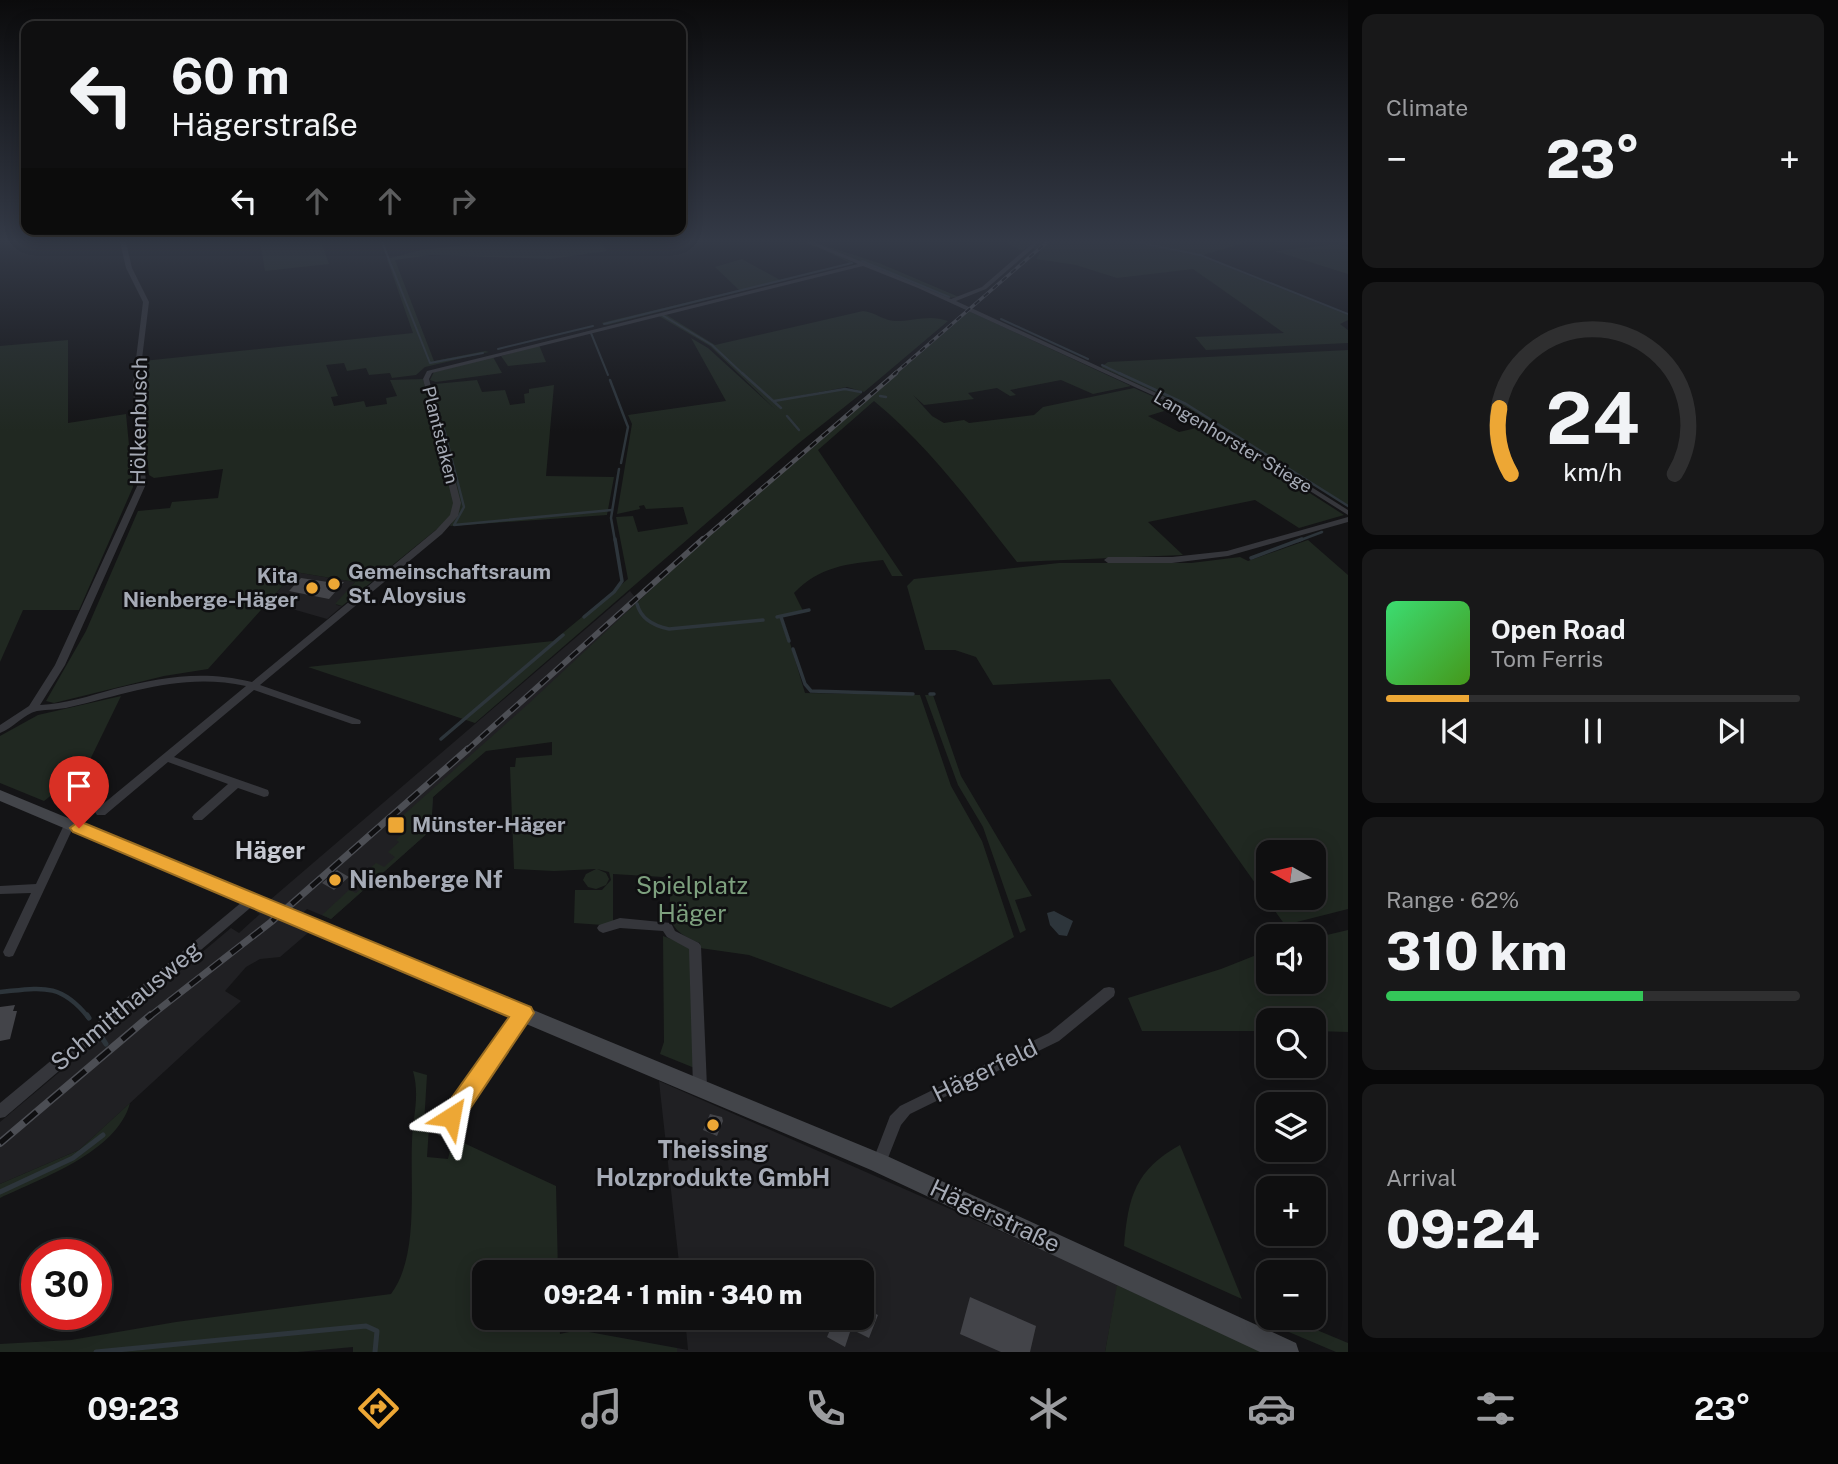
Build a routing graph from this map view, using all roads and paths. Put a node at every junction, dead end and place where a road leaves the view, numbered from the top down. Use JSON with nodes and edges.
{"nodes":[{"id":1,"x":146,"y":305,"type":"edge"},
{"id":2,"x":698,"y":305,"type":"edge"},
{"id":3,"x":961,"y":305,"type":"edge"},
{"id":4,"x":1348,"y":513,"type":"edge"},
{"id":5,"x":1348,"y":519,"type":"edge"},
{"id":6,"x":1108,"y":560,"type":"dead end"},
{"id":7,"x":254,"y":686,"type":"junction"},
{"id":8,"x":33,"y":708,"type":"junction"},
{"id":9,"x":356,"y":722,"type":"dead end"},
{"id":10,"x":0,"y":730,"type":"edge"},
{"id":11,"x":166,"y":758,"type":"junction"},
{"id":12,"x":236,"y":783,"type":"junction"},
{"id":13,"x":264,"y":793,"type":"dead end"},
{"id":14,"x":0,"y":795,"type":"edge"},
{"id":15,"x":101,"y":812,"type":"dead end"},
{"id":16,"x":198,"y":817,"type":"dead end"},
{"id":17,"x":73,"y":825,"type":"junction"},
{"id":18,"x":39,"y":888,"type":"junction"},
{"id":19,"x":0,"y":890,"type":"edge"},
{"id":20,"x":252,"y":900,"type":"junction"},
{"id":21,"x":603,"y":928,"type":"dead end"},
{"id":22,"x":9,"y":953,"type":"dead end"},
{"id":23,"x":1109,"y":992,"type":"dead end"},
{"id":24,"x":523,"y":1013,"type":"junction"},
{"id":25,"x":699,"y":1087,"type":"junction"},
{"id":26,"x":0,"y":1112,"type":"edge"},
{"id":27,"x":443,"y":1130,"type":"dead end"},
{"id":28,"x":879,"y":1163,"type":"junction"},
{"id":29,"x":1287,"y":1352,"type":"edge"}],
"edges":[{"from":1,"to":8,"type":"street","name":"Hölkenbusch"},
{"from":2,"to":7,"type":"street","name":"Plantstaken"},
{"from":3,"to":4,"type":"street","name":"Langenhorster Stiege"},
{"from":5,"to":6,"type":"street"},
{"from":7,"to":8,"type":"street"},
{"from":7,"to":9,"type":"street"},
{"from":7,"to":11,"type":"street","name":"Plantstaken"},
{"from":8,"to":10,"type":"street","name":"Hölkenbusch"},
{"from":11,"to":12,"type":"street"},
{"from":11,"to":15,"type":"street","name":"Plantstaken"},
{"from":12,"to":13,"type":"street"},
{"from":12,"to":16,"type":"street"},
{"from":14,"to":17,"type":"main road","name":"Hägerstraße"},
{"from":17,"to":18,"type":"street"},
{"from":17,"to":20,"type":"main road","name":"Hägerstraße"},
{"from":18,"to":19,"type":"street"},
{"from":18,"to":22,"type":"street"},
{"from":20,"to":24,"type":"main road","name":"Hägerstraße"},
{"from":20,"to":26,"type":"street","name":"Schmitthausweg"},
{"from":21,"to":25,"type":"street"},
{"from":23,"to":28,"type":"street","name":"Hägerfeld"},
{"from":24,"to":25,"type":"main road","name":"Hägerstraße"},
{"from":24,"to":27,"type":"street"},
{"from":25,"to":28,"type":"main road","name":"Hägerstraße"},
{"from":28,"to":29,"type":"main road","name":"Hägerstraße"}]}
